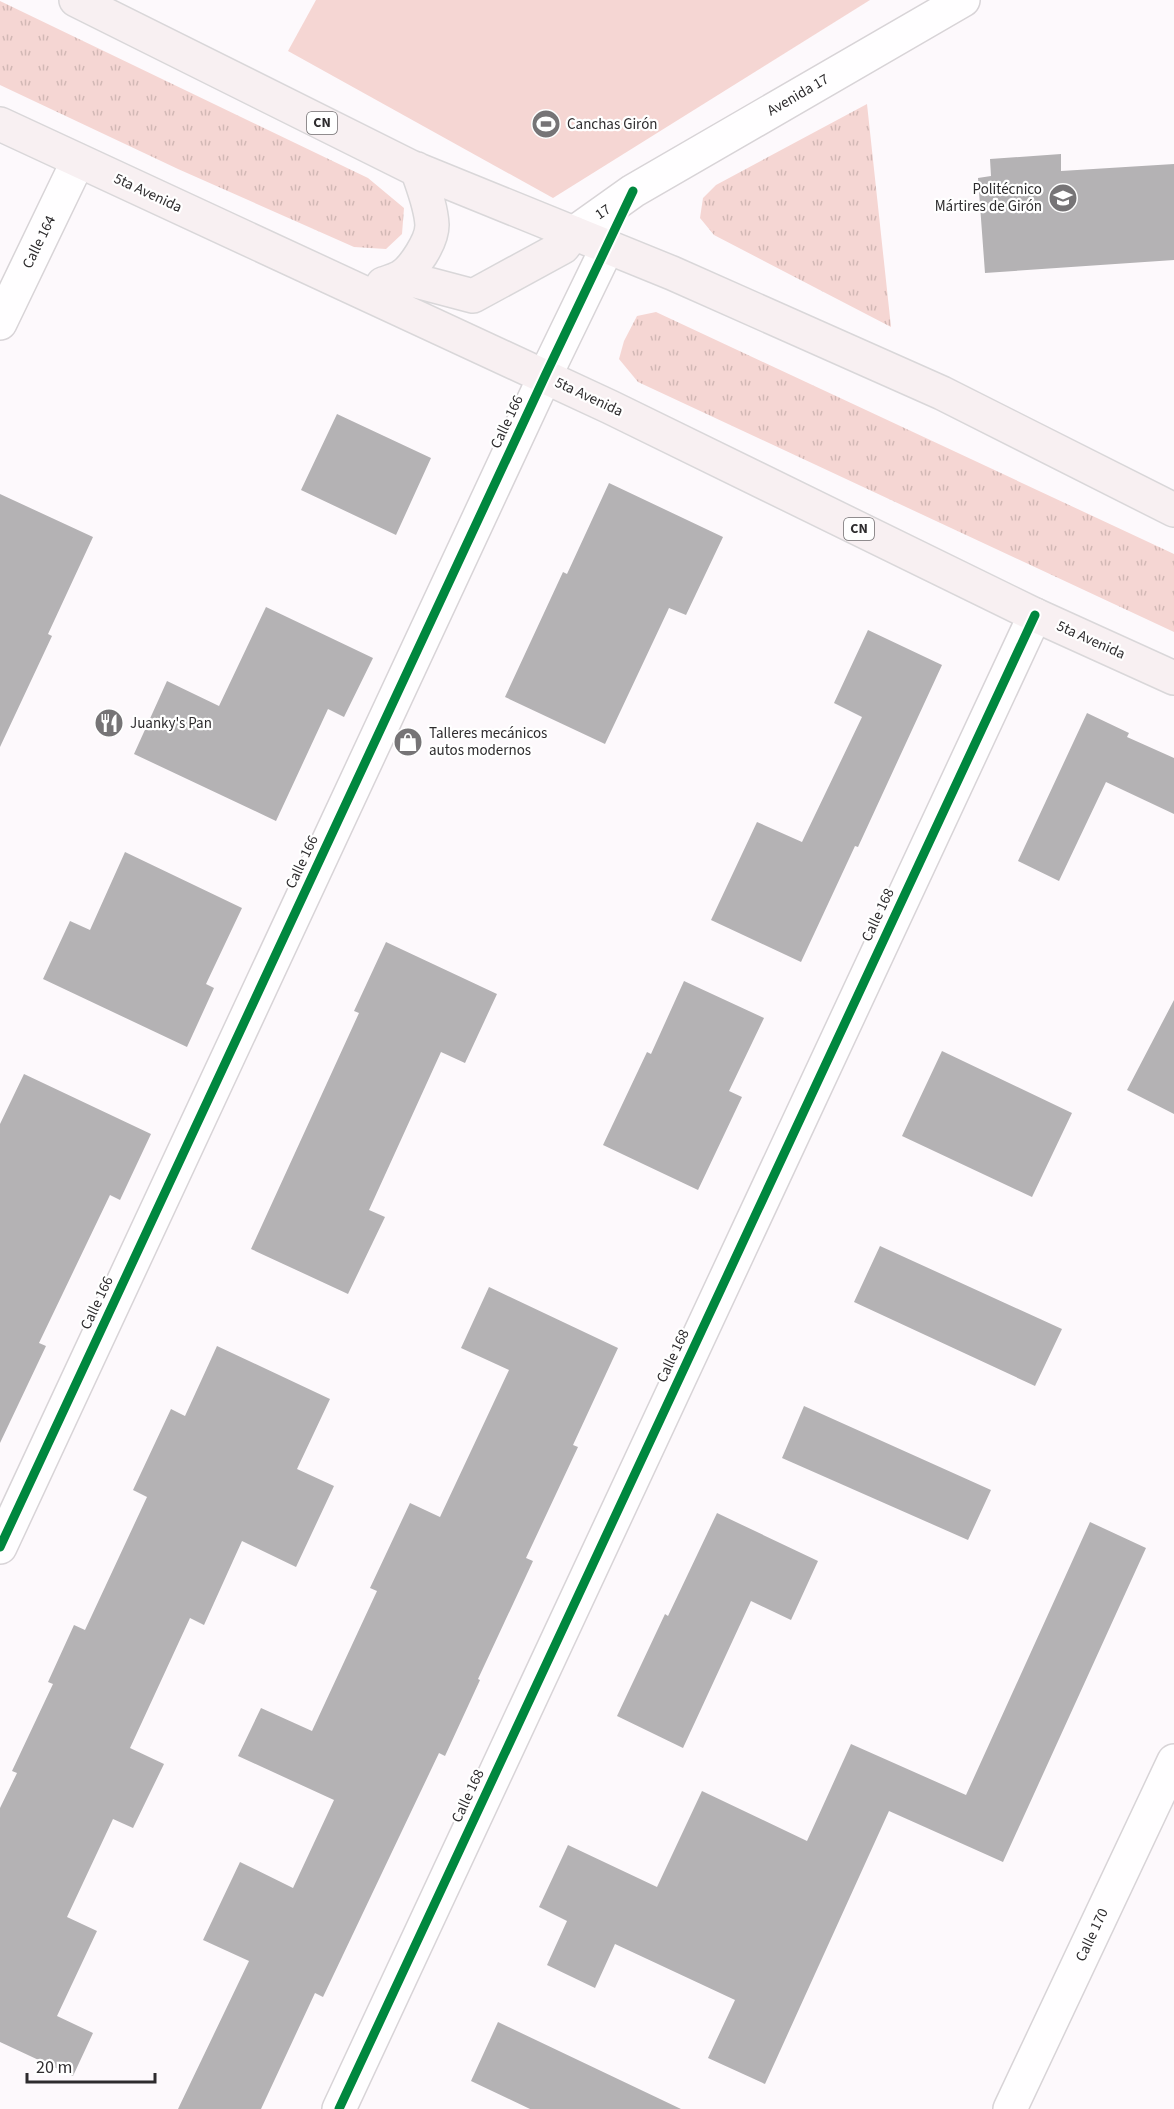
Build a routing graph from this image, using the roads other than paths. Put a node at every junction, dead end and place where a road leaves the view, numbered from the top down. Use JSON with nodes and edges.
{"nodes":[{"id":1,"x":76,"y":0,"type":"edge"},
{"id":2,"x":963,"y":0,"type":"edge"},
{"id":3,"x":0,"y":124,"type":"edge"},
{"id":4,"x":78,"y":161,"type":"junction"},
{"id":5,"x":417,"y":169,"type":"junction"},
{"id":6,"x":633,"y":191,"type":"junction"},
{"id":7,"x":574,"y":233,"type":"junction"},
{"id":8,"x":608,"y":246,"type":"junction"},
{"id":9,"x":401,"y":277,"type":"junction"},
{"id":10,"x":362,"y":292,"type":"junction"},
{"id":11,"x":0,"y":323,"type":"edge"},
{"id":12,"x":545,"y":376,"type":"junction"},
{"id":13,"x":1174,"y":510,"type":"edge"},
{"id":14,"x":1035,"y":615,"type":"junction"},
{"id":15,"x":1174,"y":678,"type":"edge"},
{"id":16,"x":0,"y":1547,"type":"edge"},
{"id":17,"x":1174,"y":1761,"type":"edge"},
{"id":18,"x":339,"y":2109,"type":"edge"},
{"id":19,"x":1010,"y":2109,"type":"edge"}],
"edges":[{"from":1,"to":5,"type":"highway","number":"CN"},
{"from":2,"to":6,"type":"street","name":"Avenida 17"},
{"from":3,"to":4,"type":"highway","name":"5ta Avenida","number":"CN"},
{"from":4,"to":10,"type":"highway","name":"5ta Avenida","number":"CN"},
{"from":4,"to":11,"type":"street","name":"Calle 164"},
{"from":5,"to":7,"type":"highway","number":"CN"},
{"from":5,"to":9,"type":"highway"},
{"from":6,"to":7,"type":"street","name":"17"},
{"from":6,"to":8,"type":"street","name":"Calle 166"},
{"from":7,"to":8,"type":"highway","number":"CN"},
{"from":7,"to":9,"type":"highway"},
{"from":8,"to":12,"type":"street","name":"Calle 166"},
{"from":8,"to":13,"type":"highway","number":"CN"},
{"from":9,"to":10,"type":"highway"},
{"from":10,"to":12,"type":"highway","name":"5ta Avenida","number":"CN"},
{"from":12,"to":14,"type":"highway","name":"5ta Avenida","number":"CN"},
{"from":12,"to":16,"type":"street","name":"Calle 166"},
{"from":14,"to":15,"type":"highway","name":"5ta Avenida","number":"CN"},
{"from":14,"to":18,"type":"street","name":"Calle 168"},
{"from":17,"to":19,"type":"street","name":"Calle 170"}]}
